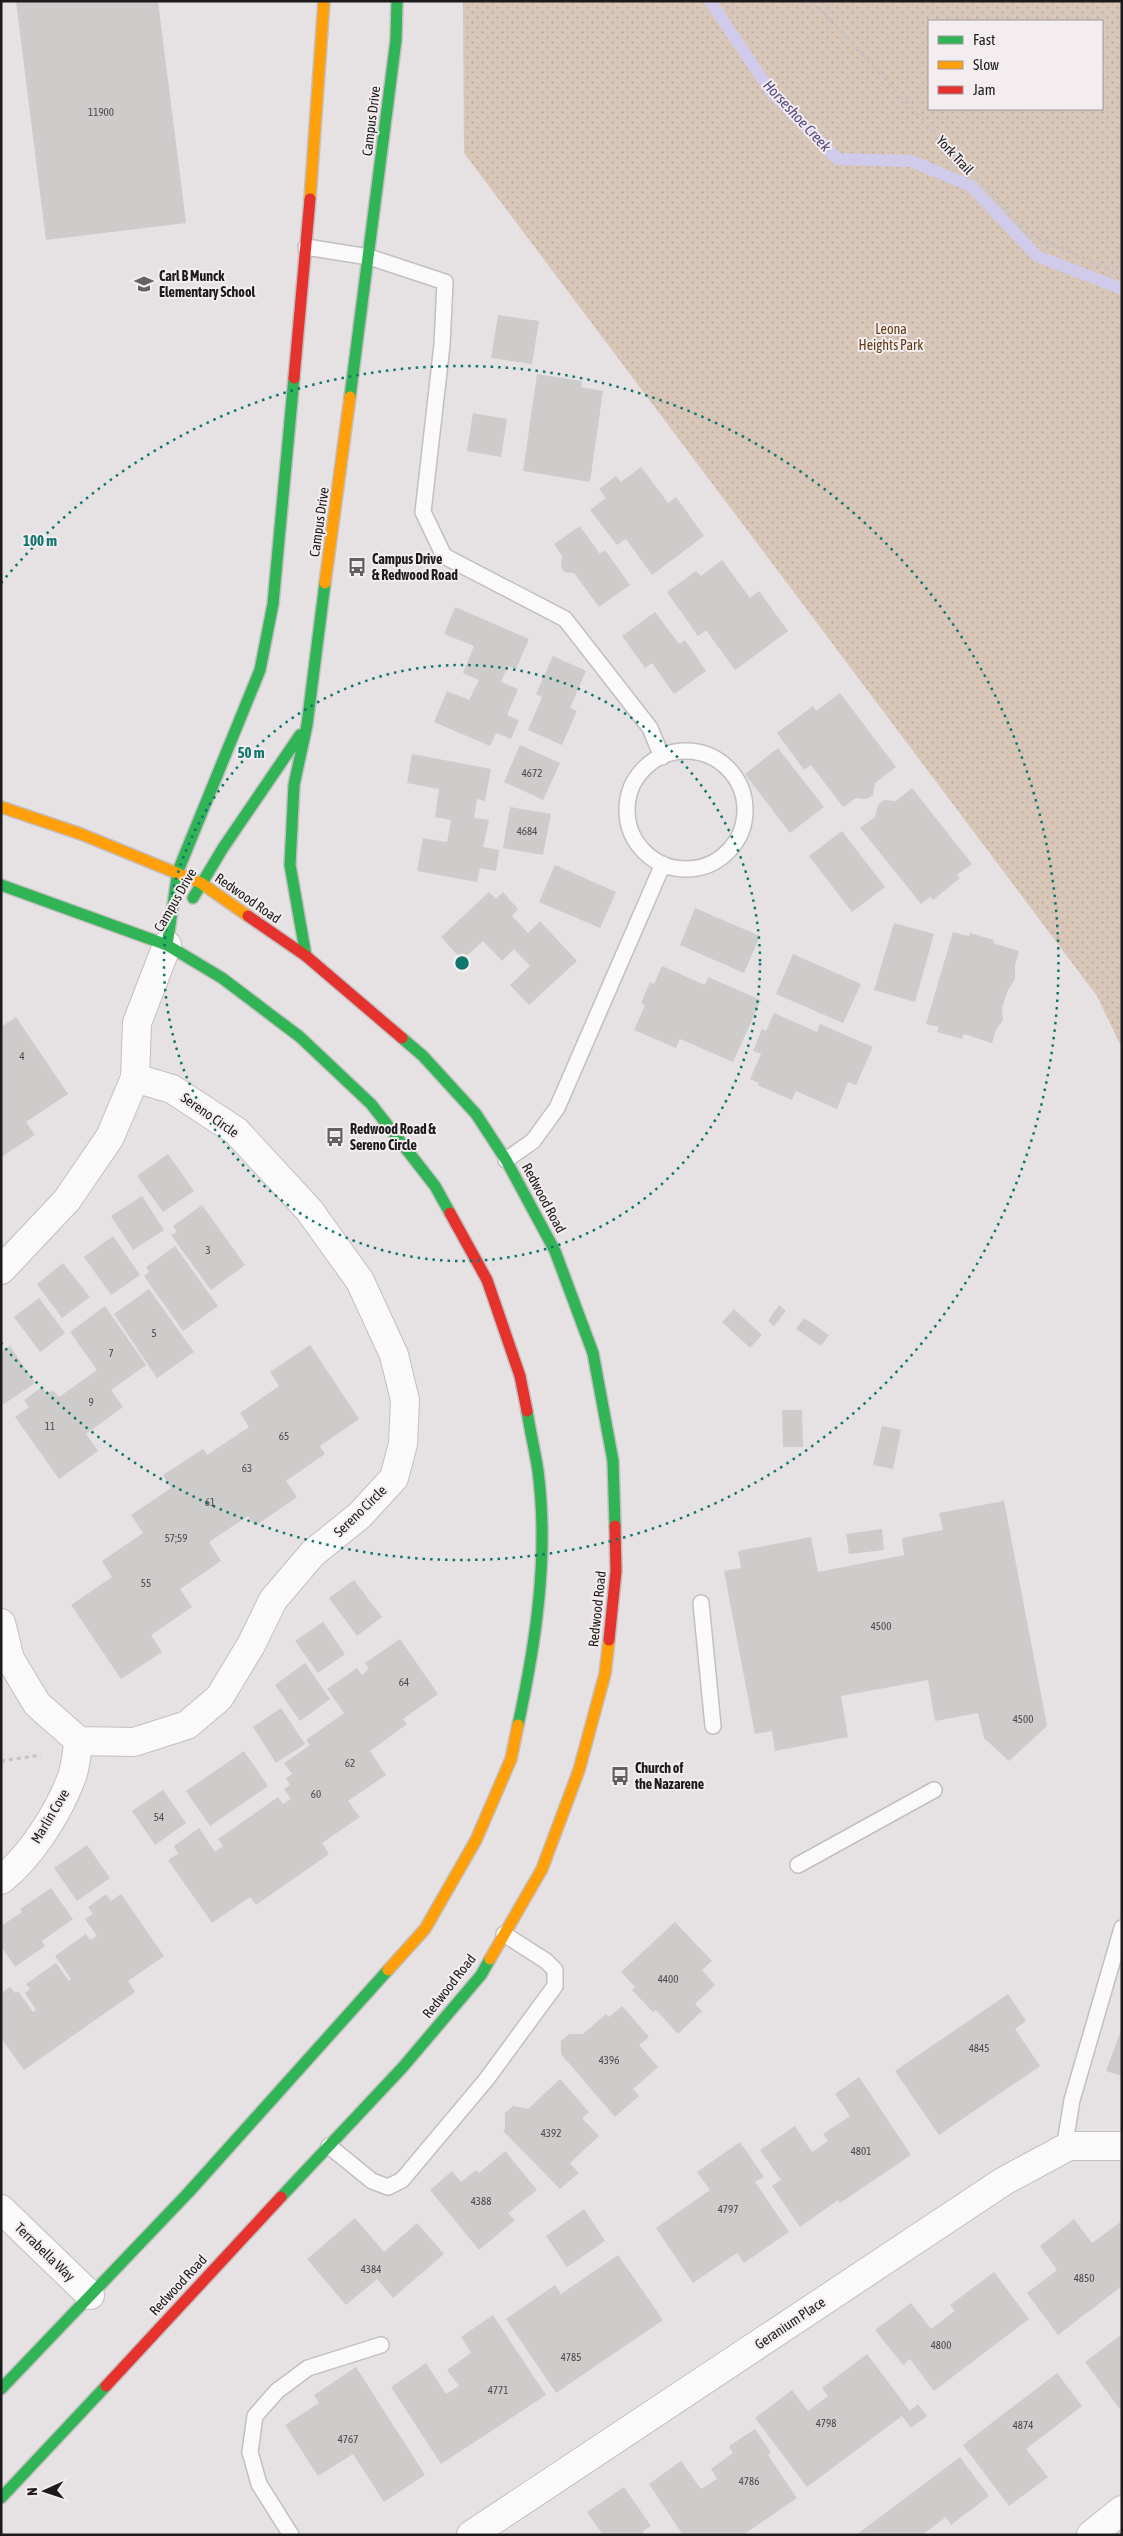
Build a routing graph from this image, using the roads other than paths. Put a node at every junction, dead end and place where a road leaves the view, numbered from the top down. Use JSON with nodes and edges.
{"nodes":[{"id":1,"x":324,"y":1,"type":"edge"},
{"id":2,"x":397,"y":1,"type":"edge"},
{"id":3,"x":306,"y":247,"type":"junction"},
{"id":4,"x":369,"y":257,"type":"junction"},
{"id":5,"x":307,"y":725,"type":"junction"},
{"id":6,"x":662,"y":757,"type":"junction"},
{"id":7,"x":1,"y":807,"type":"edge"},
{"id":8,"x":663,"y":864,"type":"junction"},
{"id":9,"x":178,"y":872,"type":"junction"},
{"id":10,"x":201,"y":883,"type":"junction"},
{"id":11,"x":1,"y":885,"type":"edge"},
{"id":12,"x":167,"y":945,"type":"junction"},
{"id":13,"x":306,"y":956,"type":"junction"},
{"id":14,"x":135,"y":1078,"type":"junction"},
{"id":15,"x":506,"y":1160,"type":"junction"},
{"id":16,"x":1,"y":1270,"type":"edge"},
{"id":17,"x":701,"y":1603,"type":"dead end"},
{"id":18,"x":1,"y":1623,"type":"edge"},
{"id":19,"x":713,"y":1726,"type":"dead end"},
{"id":20,"x":78,"y":1741,"type":"junction"},
{"id":21,"x":934,"y":1790,"type":"dead end"},
{"id":22,"x":798,"y":1865,"type":"dead end"},
{"id":23,"x":1,"y":1880,"type":"edge"},
{"id":24,"x":1122,"y":1928,"type":"edge"},
{"id":25,"x":504,"y":1934,"type":"junction"},
{"id":26,"x":329,"y":2146,"type":"junction"},
{"id":27,"x":1122,"y":2146,"type":"edge"},
{"id":28,"x":1064,"y":2149,"type":"junction"},
{"id":29,"x":1,"y":2209,"type":"edge"},
{"id":30,"x":90,"y":2294,"type":"junction"},
{"id":31,"x":381,"y":2345,"type":"dead end"},
{"id":32,"x":1,"y":2389,"type":"edge"},
{"id":33,"x":1,"y":2498,"type":"edge"},
{"id":34,"x":1122,"y":2510,"type":"edge"},
{"id":35,"x":291,"y":2535,"type":"edge"},
{"id":36,"x":471,"y":2535,"type":"edge"},
{"id":37,"x":1091,"y":2535,"type":"edge"}],
"edges":[{"from":1,"to":3,"type":"main road","name":"Campus Drive"},
{"from":2,"to":4,"type":"main road","name":"Campus Drive"},
{"from":3,"to":4,"type":"lane"},
{"from":3,"to":9,"type":"main road","name":"Campus Drive"},
{"from":4,"to":5,"type":"main road","name":"Campus Drive"},
{"from":4,"to":6,"type":"lane"},
{"from":5,"to":10,"type":"main road","name":"Campus Drive"},
{"from":5,"to":13,"type":"main road"},
{"from":6,"to":8,"type":"lane"},
{"from":6,"to":8,"type":"lane"},
{"from":7,"to":9,"type":"main road","name":"Redwood Road"},
{"from":8,"to":15,"type":"lane"},
{"from":9,"to":10,"type":"main road","name":"Redwood Road"},
{"from":9,"to":12,"type":"main road","name":"Campus Drive"},
{"from":10,"to":12,"type":"main road","name":"Campus Drive"},
{"from":10,"to":13,"type":"main road","name":"Redwood Road"},
{"from":11,"to":12,"type":"main road"},
{"from":12,"to":14,"type":"street"},
{"from":12,"to":30,"type":"main road"},
{"from":13,"to":15,"type":"main road","name":"Redwood Road"},
{"from":14,"to":16,"type":"street"},
{"from":14,"to":20,"type":"street","name":"Sereno Circle"},
{"from":15,"to":25,"type":"main road","name":"Redwood Road"},
{"from":17,"to":19,"type":"lane"},
{"from":18,"to":20,"type":"street"},
{"from":20,"to":23,"type":"street","name":"Marlin Cove"},
{"from":21,"to":22,"type":"lane"},
{"from":24,"to":28,"type":"lane"},
{"from":25,"to":26,"type":"main road","name":"Redwood Road"},
{"from":25,"to":26,"type":"lane"},
{"from":26,"to":33,"type":"main road","name":"Redwood Road"},
{"from":27,"to":28,"type":"street","name":"Geranium Place"},
{"from":28,"to":36,"type":"street","name":"Geranium Place"},
{"from":29,"to":30,"type":"street","name":"Terrabella Way"},
{"from":30,"to":32,"type":"main road"},
{"from":31,"to":35,"type":"lane"},
{"from":34,"to":37,"type":"street"}]}
